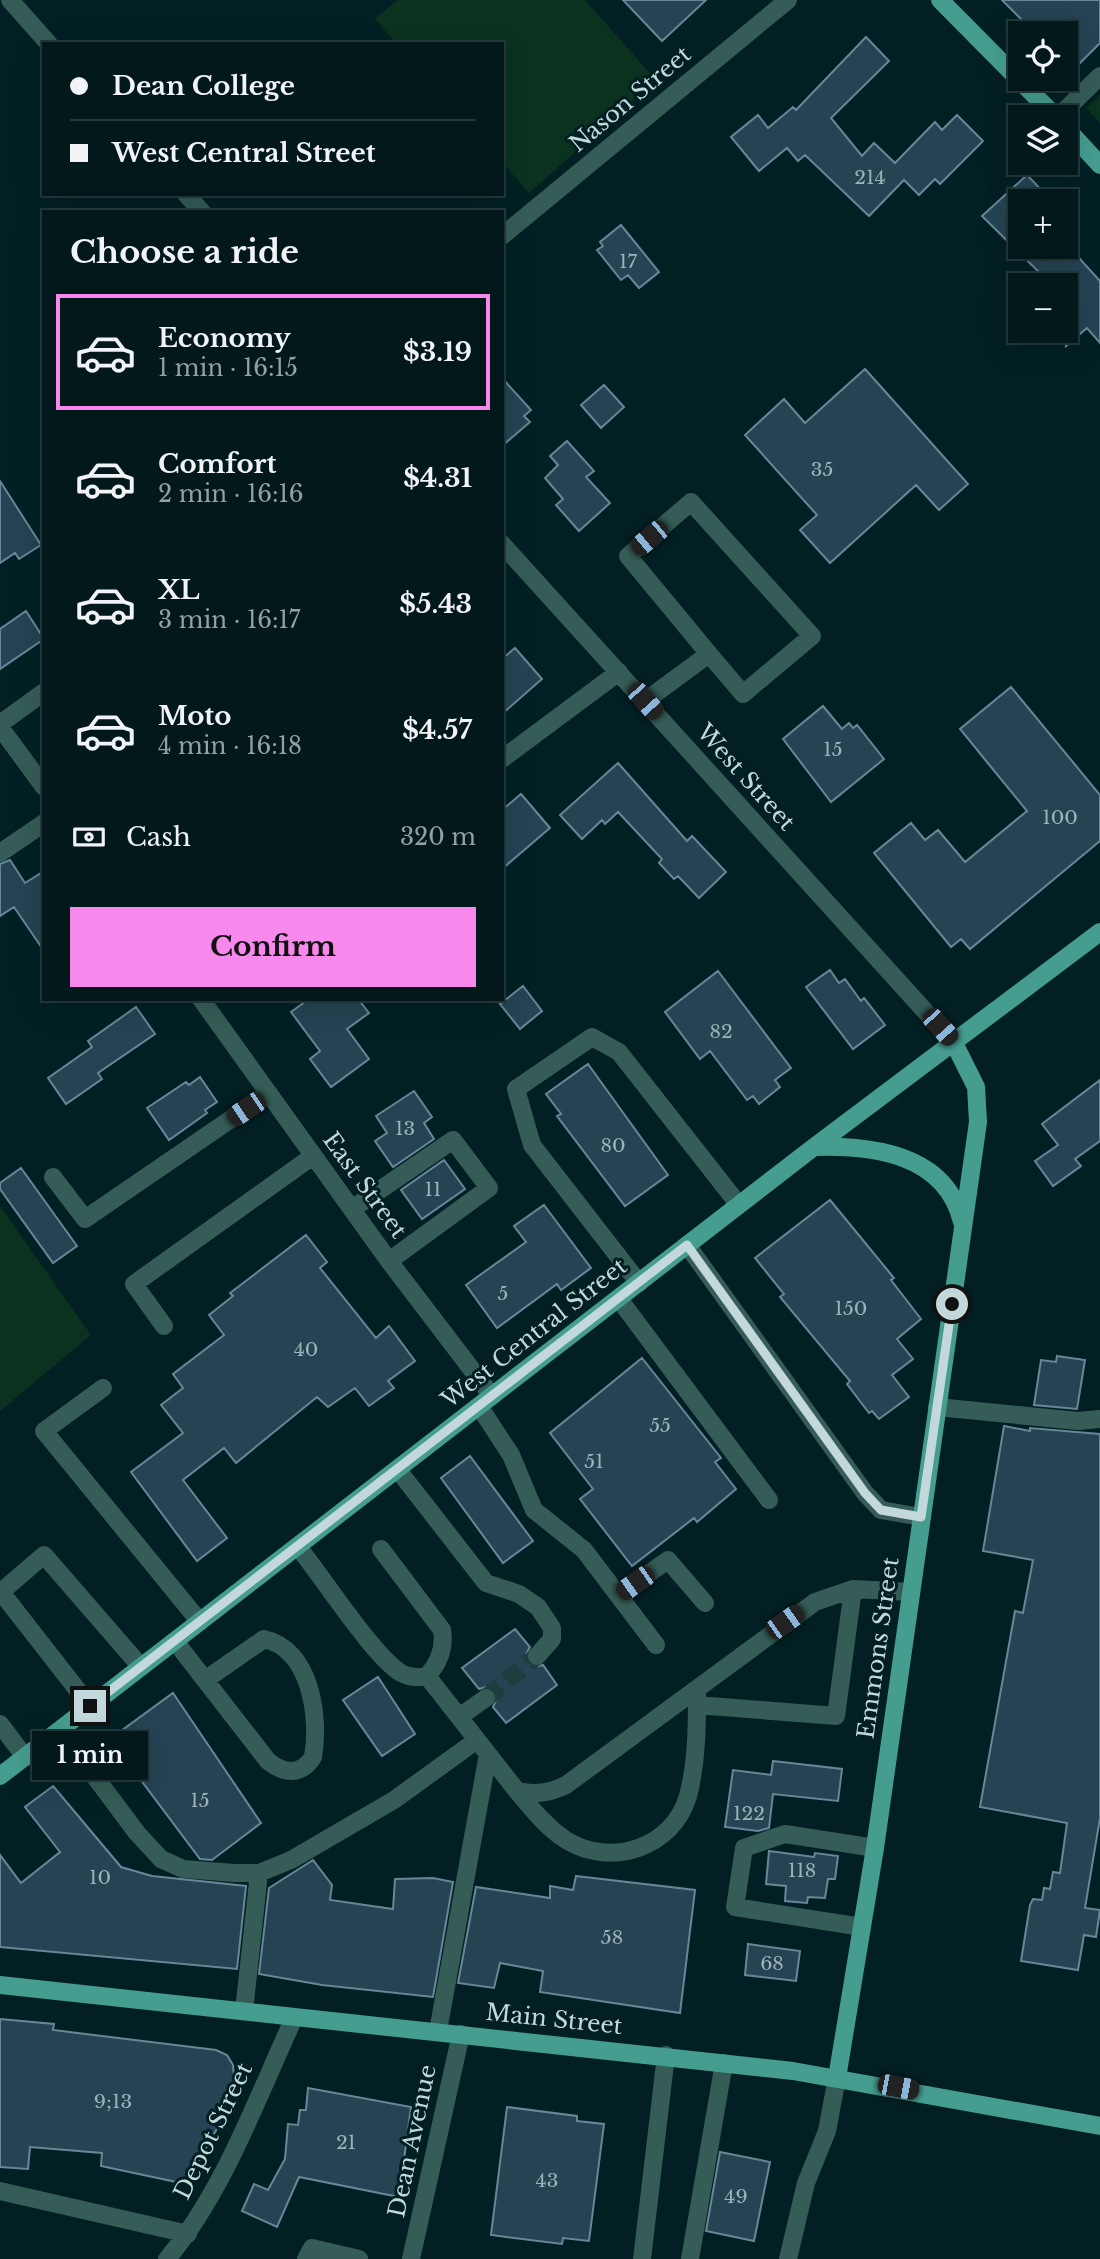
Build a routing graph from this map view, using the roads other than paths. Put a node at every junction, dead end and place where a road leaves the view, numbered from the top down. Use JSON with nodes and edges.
{"nodes":[{"id":1,"x":10,"y":0,"type":"edge"},
{"id":2,"x":788,"y":0,"type":"edge"},
{"id":3,"x":940,"y":0,"type":"edge"},
{"id":4,"x":47,"y":42,"type":"edge"},
{"id":5,"x":1100,"y":76,"type":"edge"},
{"id":6,"x":1045,"y":105,"type":"edge"},
{"id":7,"x":1070,"y":105,"type":"edge"},
{"id":8,"x":1078,"y":141,"type":"edge"},
{"id":9,"x":1100,"y":165,"type":"edge"},
{"id":10,"x":188,"y":196,"type":"edge"},
{"id":11,"x":200,"y":210,"type":"edge"},
{"id":12,"x":504,"y":234,"type":"edge"},
{"id":13,"x":504,"y":546,"type":"edge"},
{"id":14,"x":709,"y":654,"type":"junction"},
{"id":15,"x":619,"y":672,"type":"junction"},
{"id":16,"x":42,"y":694,"type":"edge"},
{"id":17,"x":645,"y":701,"type":"junction"},
{"id":18,"x":0,"y":725,"type":"edge"},
{"id":19,"x":504,"y":758,"type":"edge"},
{"id":20,"x":42,"y":784,"type":"edge"},
{"id":21,"x":42,"y":824,"type":"edge"},
{"id":22,"x":0,"y":853,"type":"edge"},
{"id":23,"x":1099,"y":935,"type":"edge"},
{"id":24,"x":202,"y":1001,"type":"edge"},
{"id":25,"x":954,"y":1043,"type":"junction"},
{"id":26,"x":269,"y":1093,"type":"junction"},
{"id":27,"x":814,"y":1147,"type":"junction"},
{"id":28,"x":313,"y":1156,"type":"junction"},
{"id":29,"x":53,"y":1177,"type":"dead end"},
{"id":30,"x":739,"y":1205,"type":"junction"},
{"id":31,"x":352,"y":1209,"type":"junction"},
{"id":32,"x":963,"y":1228,"type":"junction"},
{"id":33,"x":687,"y":1245,"type":"junction"},
{"id":34,"x":389,"y":1261,"type":"junction"},
{"id":35,"x":639,"y":1283,"type":"junction"},
{"id":36,"x":619,"y":1299,"type":"junction"},
{"id":37,"x":164,"y":1325,"type":"dead end"},
{"id":38,"x":103,"y":1388,"type":"dead end"},
{"id":39,"x":485,"y":1401,"type":"junction"},
{"id":40,"x":937,"y":1407,"type":"junction"},
{"id":41,"x":1100,"y":1419,"type":"edge"},
{"id":42,"x":398,"y":1470,"type":"junction"},
{"id":43,"x":769,"y":1500,"type":"dead end"},
{"id":44,"x":921,"y":1517,"type":"junction"},
{"id":45,"x":298,"y":1547,"type":"junction"},
{"id":46,"x":381,"y":1549,"type":"dead end"},
{"id":47,"x":853,"y":1589,"type":"junction"},
{"id":48,"x":911,"y":1592,"type":"junction"},
{"id":49,"x":618,"y":1595,"type":"junction"},
{"id":50,"x":705,"y":1602,"type":"dead end"},
{"id":51,"x":200,"y":1622,"type":"junction"},
{"id":52,"x":175,"y":1641,"type":"junction"},
{"id":53,"x":656,"y":1645,"type":"dead end"},
{"id":54,"x":537,"y":1656,"type":"tunnel mouth"},
{"id":55,"x":141,"y":1667,"type":"junction"},
{"id":56,"x":427,"y":1676,"type":"junction"},
{"id":57,"x":205,"y":1680,"type":"junction"},
{"id":58,"x":697,"y":1697,"type":"junction"},
{"id":59,"x":486,"y":1698,"type":"tunnel mouth"},
{"id":60,"x":90,"y":1706,"type":"junction"},
{"id":61,"x":459,"y":1717,"type":"junction"},
{"id":62,"x":0,"y":1724,"type":"edge"},
{"id":63,"x":60,"y":1730,"type":"junction"},
{"id":64,"x":483,"y":1747,"type":"junction"},
{"id":65,"x":25,"y":1757,"type":"junction"},
{"id":66,"x":0,"y":1776,"type":"edge"},
{"id":67,"x":517,"y":1791,"type":"junction"},
{"id":68,"x":875,"y":1849,"type":"junction"},
{"id":69,"x":259,"y":1873,"type":"junction"},
{"id":70,"x":862,"y":1927,"type":"junction"},
{"id":71,"x":0,"y":1985,"type":"edge"},
{"id":72,"x":244,"y":2011,"type":"junction"},
{"id":73,"x":294,"y":2018,"type":"junction"},
{"id":74,"x":438,"y":2031,"type":"junction"},
{"id":75,"x":461,"y":2034,"type":"junction"},
{"id":76,"x":666,"y":2055,"type":"junction"},
{"id":77,"x":724,"y":2063,"type":"junction"},
{"id":78,"x":837,"y":2078,"type":"junction"},
{"id":79,"x":1099,"y":2121,"type":"edge"},
{"id":80,"x":0,"y":2191,"type":"edge"},
{"id":81,"x":188,"y":2234,"type":"junction"},
{"id":82,"x":309,"y":2254,"type":"edge"},
{"id":83,"x":167,"y":2259,"type":"edge"},
{"id":84,"x":359,"y":2259,"type":"edge"},
{"id":85,"x":411,"y":2259,"type":"edge"},
{"id":86,"x":642,"y":2259,"type":"edge"},
{"id":87,"x":690,"y":2259,"type":"edge"},
{"id":88,"x":788,"y":2259,"type":"edge"}],
"edges":[{"from":1,"to":4,"type":"street"},
{"from":2,"to":12,"type":"street","name":"Nason Street"},
{"from":3,"to":6,"type":"main road"},
{"from":5,"to":7,"type":"street"},
{"from":8,"to":9,"type":"main road"},
{"from":10,"to":11,"type":"street"},
{"from":13,"to":15,"type":"street","name":"West Street"},
{"from":14,"to":14,"type":"street"},
{"from":14,"to":17,"type":"street"},
{"from":15,"to":17,"type":"street","name":"West Street"},
{"from":15,"to":19,"type":"street"},
{"from":16,"to":18,"type":"street"},
{"from":17,"to":25,"type":"street","name":"West Street"},
{"from":18,"to":20,"type":"street"},
{"from":21,"to":22,"type":"street"},
{"from":23,"to":25,"type":"main road","name":"West Central Street"},
{"from":24,"to":26,"type":"street","name":"East Street"},
{"from":25,"to":27,"type":"main road","name":"West Central Street"},
{"from":25,"to":32,"type":"main road","name":"Emmons Street"},
{"from":26,"to":28,"type":"street","name":"East Street"},
{"from":26,"to":29,"type":"street"},
{"from":27,"to":30,"type":"main road","name":"West Central Street"},
{"from":27,"to":32,"type":"main road"},
{"from":28,"to":31,"type":"street","name":"East Street"},
{"from":28,"to":37,"type":"street"},
{"from":30,"to":33,"type":"main road","name":"West Central Street"},
{"from":30,"to":35,"type":"street"},
{"from":31,"to":34,"type":"street","name":"East Street"},
{"from":31,"to":34,"type":"street"},
{"from":32,"to":40,"type":"main road","name":"Emmons Street"},
{"from":33,"to":35,"type":"main road","name":"West Central Street"},
{"from":33,"to":44,"type":"street"},
{"from":34,"to":39,"type":"street","name":"East Street"},
{"from":35,"to":36,"type":"main road","name":"West Central Street"},
{"from":36,"to":39,"type":"main road","name":"West Central Street"},
{"from":36,"to":43,"type":"street"},
{"from":38,"to":51,"type":"street"},
{"from":39,"to":42,"type":"main road","name":"West Central Street"},
{"from":39,"to":49,"type":"street","name":"East Street"},
{"from":40,"to":41,"type":"street"},
{"from":40,"to":44,"type":"main road","name":"Emmons Street"},
{"from":42,"to":45,"type":"main road","name":"West Central Street"},
{"from":42,"to":54,"type":"street"},
{"from":44,"to":48,"type":"main road","name":"Emmons Street"},
{"from":45,"to":51,"type":"main road","name":"West Central Street"},
{"from":45,"to":56,"type":"street"},
{"from":46,"to":56,"type":"street"},
{"from":47,"to":48,"type":"street"},
{"from":47,"to":58,"type":"street"},
{"from":47,"to":58,"type":"street"},
{"from":48,"to":68,"type":"main road","name":"Emmons Street"},
{"from":49,"to":50,"type":"street"},
{"from":49,"to":53,"type":"street","name":"East Street"},
{"from":51,"to":52,"type":"main road","name":"West Central Street"},
{"from":52,"to":55,"type":"main road","name":"West Central Street"},
{"from":52,"to":57,"type":"street"},
{"from":55,"to":60,"type":"main road","name":"West Central Street"},
{"from":55,"to":60,"type":"street"},
{"from":56,"to":61,"type":"street"},
{"from":57,"to":57,"type":"street"},
{"from":58,"to":67,"type":"street"},
{"from":58,"to":67,"type":"street"},
{"from":59,"to":61,"type":"street"},
{"from":60,"to":63,"type":"main road","name":"West Central Street"},
{"from":61,"to":64,"type":"street"},
{"from":62,"to":65,"type":"street"},
{"from":63,"to":65,"type":"main road","name":"West Central Street"},
{"from":63,"to":69,"type":"street"},
{"from":64,"to":67,"type":"street"},
{"from":64,"to":69,"type":"street"},
{"from":64,"to":74,"type":"street"},
{"from":65,"to":66,"type":"main road","name":"West Central Street"},
{"from":68,"to":70,"type":"main road","name":"Emmons Street"},
{"from":68,"to":70,"type":"street"},
{"from":69,"to":72,"type":"street"},
{"from":70,"to":78,"type":"main road","name":"Emmons Street"},
{"from":71,"to":72,"type":"main road","name":"Main Street"},
{"from":72,"to":73,"type":"main road","name":"Main Street"},
{"from":73,"to":74,"type":"main road","name":"Main Street"},
{"from":73,"to":81,"type":"street","name":"Depot Street"},
{"from":74,"to":75,"type":"main road","name":"Main Street"},
{"from":75,"to":76,"type":"main road","name":"Main Street"},
{"from":75,"to":85,"type":"street","name":"Dean Avenue"},
{"from":76,"to":77,"type":"main road","name":"Main Street"},
{"from":76,"to":86,"type":"street"},
{"from":77,"to":78,"type":"main road","name":"Main Street"},
{"from":77,"to":87,"type":"street"},
{"from":78,"to":79,"type":"main road","name":"Main Street"},
{"from":78,"to":88,"type":"street","name":"Emmons Street"},
{"from":80,"to":81,"type":"street"},
{"from":81,"to":83,"type":"street","name":"Depot Street"},
{"from":82,"to":84,"type":"street"}]}
